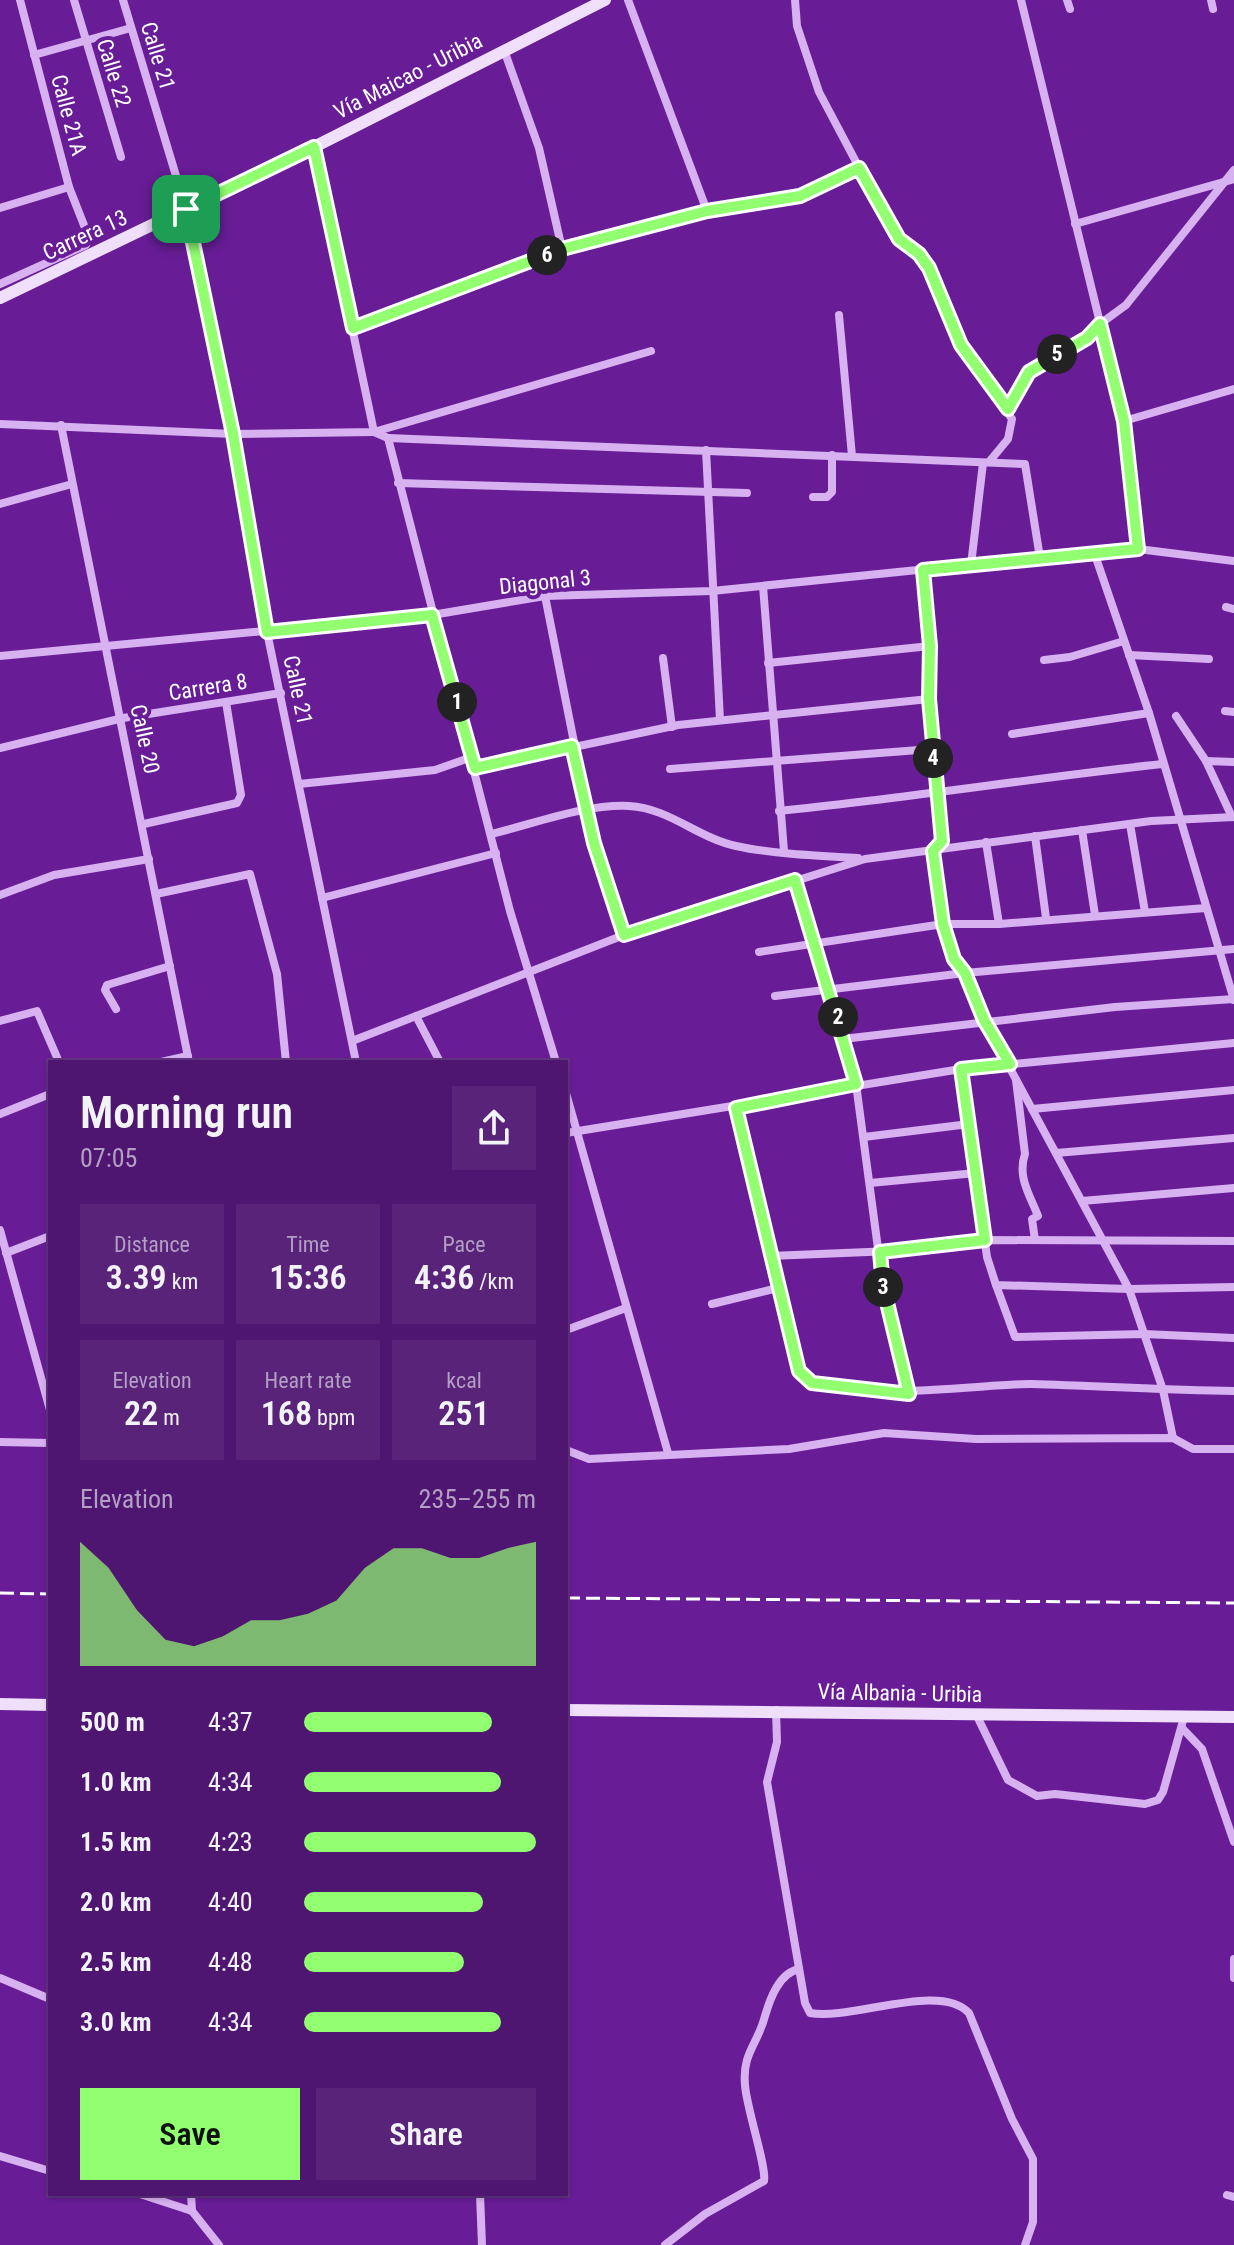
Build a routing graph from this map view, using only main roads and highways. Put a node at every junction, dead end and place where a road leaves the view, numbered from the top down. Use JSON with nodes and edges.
{"nodes":[{"id":1,"x":605,"y":0,"type":"edge"},
{"id":2,"x":186,"y":209,"type":"joint"},
{"id":3,"x":0,"y":298,"type":"edge"},
{"id":4,"x":0,"y":1704,"type":"edge"},
{"id":5,"x":48,"y":1705,"type":"edge"},
{"id":6,"x":568,"y":1710,"type":"edge"},
{"id":7,"x":1234,"y":1717,"type":"edge"}],
"edges":[{"from":1,"to":2,"type":"main road","name":"Vía Maicao - Uribia"},
{"from":2,"to":3,"type":"main road","name":"Carrera 13"},
{"from":4,"to":5,"type":"main road"},
{"from":6,"to":7,"type":"main road","name":"Vía Albania - Uribia"}]}
